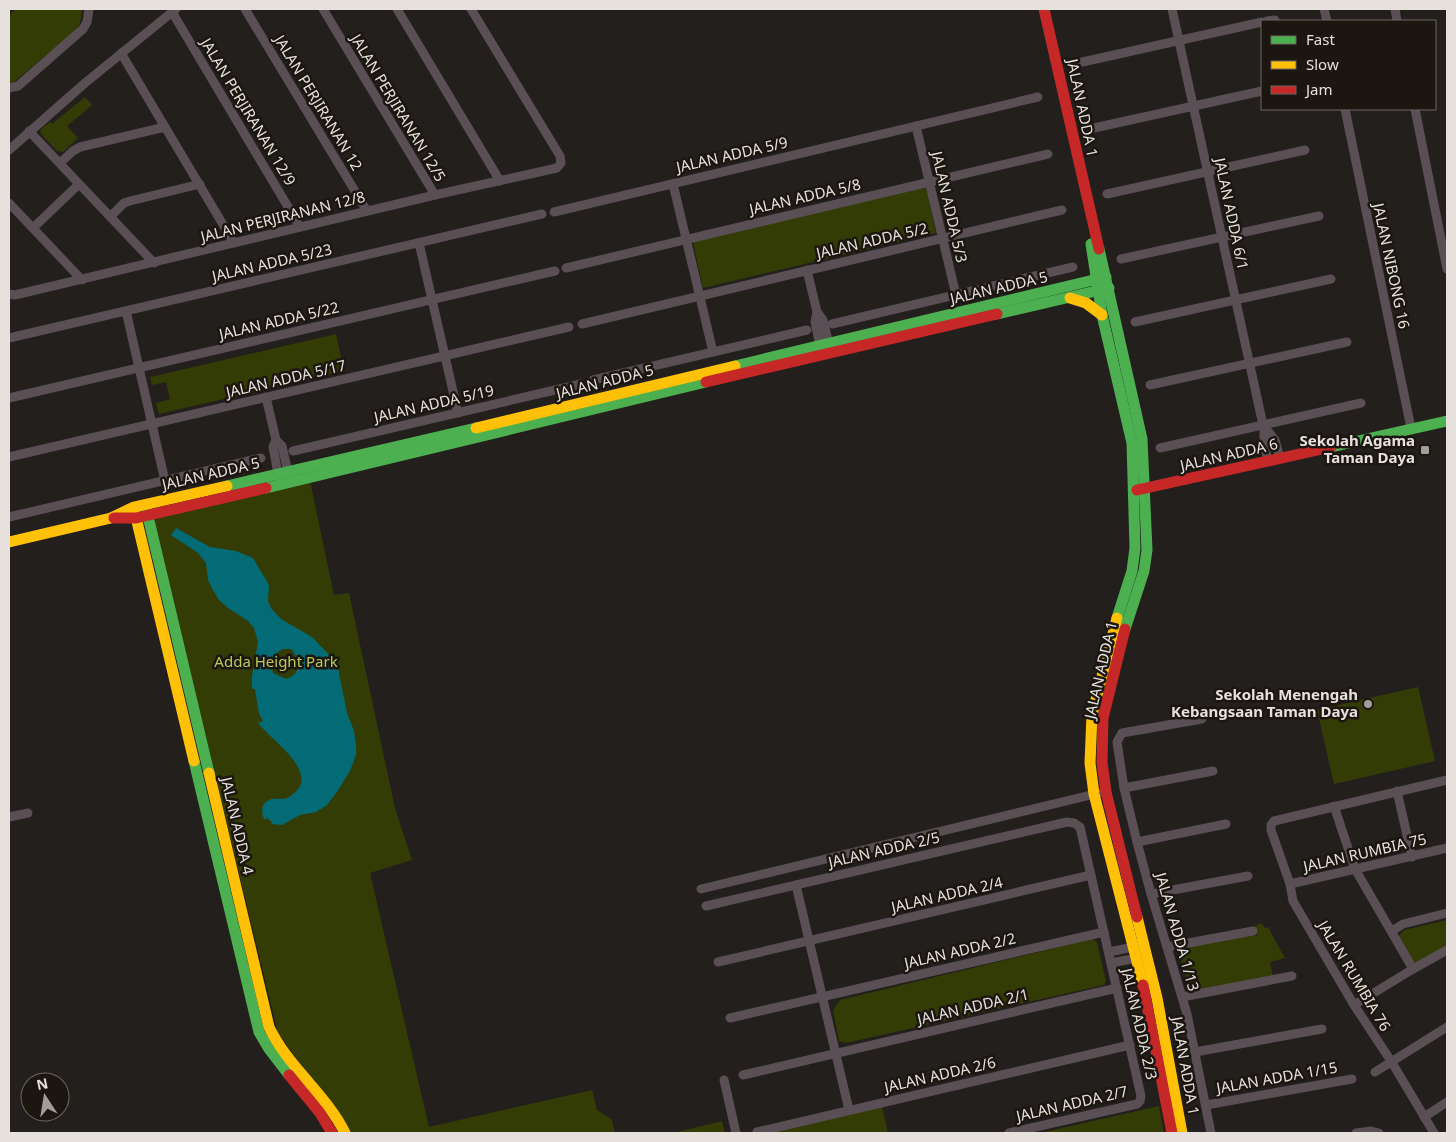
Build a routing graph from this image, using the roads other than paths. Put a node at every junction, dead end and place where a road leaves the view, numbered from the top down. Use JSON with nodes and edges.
{"nodes":[{"id":1,"x":89,"y":9,"type":"edge"},
{"id":2,"x":245,"y":9,"type":"edge"},
{"id":3,"x":323,"y":9,"type":"edge"},
{"id":4,"x":397,"y":9,"type":"edge"},
{"id":5,"x":471,"y":9,"type":"edge"},
{"id":6,"x":1044,"y":9,"type":"edge"},
{"id":7,"x":1172,"y":9,"type":"edge"},
{"id":8,"x":174,"y":10,"type":"edge"},
{"id":9,"x":1261,"y":22,"type":"edge"},
{"id":10,"x":1179,"y":41,"type":"junction"},
{"id":11,"x":121,"y":53,"type":"junction"},
{"id":12,"x":1078,"y":63,"type":"dead end"},
{"id":13,"x":9,"y":88,"type":"edge"},
{"id":14,"x":1261,"y":91,"type":"edge"},
{"id":15,"x":1038,"y":97,"type":"dead end"},
{"id":16,"x":1193,"y":106,"type":"junction"},
{"id":17,"x":1345,"y":110,"type":"edge"},
{"id":18,"x":1415,"y":110,"type":"edge"},
{"id":19,"x":916,"y":126,"type":"junction"},
{"id":20,"x":165,"y":127,"type":"junction"},
{"id":21,"x":1094,"y":128,"type":"dead end"},
{"id":22,"x":29,"y":131,"type":"junction"},
{"id":23,"x":9,"y":150,"type":"edge"},
{"id":24,"x":1305,"y":150,"type":"dead end"},
{"id":25,"x":1048,"y":154,"type":"dead end"},
{"id":26,"x":60,"y":163,"type":"junction"},
{"id":27,"x":1208,"y":172,"type":"junction"},
{"id":28,"x":500,"y":181,"type":"junction"},
{"id":29,"x":929,"y":182,"type":"junction"},
{"id":30,"x":79,"y":184,"type":"junction"},
{"id":31,"x":200,"y":184,"type":"junction"},
{"id":32,"x":673,"y":184,"type":"junction"},
{"id":33,"x":1107,"y":194,"type":"dead end"},
{"id":34,"x":435,"y":195,"type":"junction"},
{"id":35,"x":9,"y":202,"type":"edge"},
{"id":36,"x":1062,"y":210,"type":"dead end"},
{"id":37,"x":367,"y":211,"type":"junction"},
{"id":38,"x":554,"y":212,"type":"dead end"},
{"id":39,"x":542,"y":214,"type":"dead end"},
{"id":40,"x":1090,"y":214,"type":"junction"},
{"id":41,"x":111,"y":216,"type":"junction"},
{"id":42,"x":1319,"y":216,"type":"dead end"},
{"id":43,"x":300,"y":227,"type":"junction"},
{"id":44,"x":33,"y":228,"type":"junction"},
{"id":45,"x":1222,"y":237,"type":"junction"},
{"id":46,"x":943,"y":238,"type":"junction"},
{"id":47,"x":686,"y":239,"type":"junction"},
{"id":48,"x":234,"y":243,"type":"junction"},
{"id":49,"x":419,"y":243,"type":"junction"},
{"id":50,"x":1092,"y":256,"type":"junction"},
{"id":51,"x":1121,"y":259,"type":"dead end"},
{"id":52,"x":154,"y":263,"type":"junction"},
{"id":53,"x":1073,"y":267,"type":"dead end"},
{"id":54,"x":566,"y":268,"type":"dead end"},
{"id":55,"x":1447,"y":268,"type":"edge"},
{"id":56,"x":807,"y":270,"type":"junction"},
{"id":57,"x":555,"y":271,"type":"dead end"},
{"id":58,"x":1331,"y":279,"type":"dead end"},
{"id":59,"x":82,"y":280,"type":"junction"},
{"id":60,"x":1102,"y":284,"type":"junction"},
{"id":61,"x":1069,"y":292,"type":"junction"},
{"id":62,"x":12,"y":295,"type":"edge"},
{"id":63,"x":956,"y":295,"type":"junction"},
{"id":64,"x":700,"y":296,"type":"junction"},
{"id":65,"x":432,"y":299,"type":"junction"},
{"id":66,"x":1236,"y":300,"type":"junction"},
{"id":67,"x":126,"y":311,"type":"junction"},
{"id":68,"x":1102,"y":316,"type":"junction"},
{"id":69,"x":1135,"y":322,"type":"dead end"},
{"id":70,"x":582,"y":324,"type":"dead end"},
{"id":71,"x":832,"y":324,"type":"dead end"},
{"id":72,"x":568,"y":327,"type":"dead end"},
{"id":73,"x":808,"y":330,"type":"dead end"},
{"id":74,"x":9,"y":338,"type":"edge"},
{"id":75,"x":1346,"y":342,"type":"dead end"},
{"id":76,"x":825,"y":349,"type":"junction"},
{"id":77,"x":713,"y":352,"type":"junction"},
{"id":78,"x":445,"y":356,"type":"junction"},
{"id":79,"x":1250,"y":363,"type":"junction"},
{"id":80,"x":139,"y":367,"type":"junction"},
{"id":81,"x":593,"y":380,"type":"dead end"},
{"id":82,"x":581,"y":384,"type":"dead end"},
{"id":83,"x":1150,"y":385,"type":"dead end"},
{"id":84,"x":266,"y":397,"type":"junction"},
{"id":85,"x":9,"y":398,"type":"edge"},
{"id":86,"x":1362,"y":404,"type":"dead end"},
{"id":87,"x":458,"y":413,"type":"junction"},
{"id":88,"x":1447,"y":421,"type":"edge"},
{"id":89,"x":152,"y":424,"type":"junction"},
{"id":90,"x":1263,"y":425,"type":"junction"},
{"id":91,"x":1411,"y":428,"type":"junction"},
{"id":92,"x":1160,"y":448,"type":"dead end"},
{"id":93,"x":294,"y":451,"type":"dead end"},
{"id":94,"x":9,"y":457,"type":"edge"},
{"id":95,"x":262,"y":458,"type":"dead end"},
{"id":96,"x":1280,"y":458,"type":"junction"},
{"id":97,"x":1268,"y":461,"type":"junction"},
{"id":98,"x":284,"y":478,"type":"junction"},
{"id":99,"x":165,"y":481,"type":"junction"},
{"id":100,"x":1140,"y":490,"type":"junction"},
{"id":101,"x":147,"y":510,"type":"junction"},
{"id":102,"x":135,"y":512,"type":"junction"},
{"id":103,"x":9,"y":517,"type":"edge"},
{"id":104,"x":9,"y":542,"type":"edge"},
{"id":105,"x":1202,"y":719,"type":"dead end"},
{"id":106,"x":1212,"y":771,"type":"dead end"},
{"id":107,"x":1447,"y":780,"type":"edge"},
{"id":108,"x":1124,"y":788,"type":"junction"},
{"id":109,"x":1397,"y":791,"type":"junction"},
{"id":110,"x":1106,"y":792,"type":"junction"},
{"id":111,"x":1094,"y":794,"type":"junction"},
{"id":112,"x":1334,"y":806,"type":"junction"},
{"id":113,"x":28,"y":813,"type":"dead end"},
{"id":114,"x":9,"y":817,"type":"edge"},
{"id":115,"x":1226,"y":824,"type":"dead end"},
{"id":116,"x":1137,"y":842,"type":"junction"},
{"id":117,"x":1447,"y":848,"type":"edge"},
{"id":118,"x":1412,"y":857,"type":"junction"},
{"id":119,"x":1355,"y":869,"type":"junction"},
{"id":120,"x":1091,"y":876,"type":"junction"},
{"id":121,"x":1248,"y":876,"type":"dead end"},
{"id":122,"x":1290,"y":884,"type":"junction"},
{"id":123,"x":796,"y":885,"type":"junction"},
{"id":124,"x":700,"y":888,"type":"dead end"},
{"id":125,"x":1151,"y":894,"type":"junction"},
{"id":126,"x":706,"y":906,"type":"dead end"},
{"id":127,"x":1447,"y":913,"type":"edge"},
{"id":128,"x":1253,"y":931,"type":"dead end"},
{"id":129,"x":1392,"y":931,"type":"junction"},
{"id":130,"x":1104,"y":932,"type":"junction"},
{"id":131,"x":810,"y":941,"type":"junction"},
{"id":132,"x":1167,"y":947,"type":"junction"},
{"id":133,"x":1447,"y":950,"type":"edge"},
{"id":134,"x":1109,"y":952,"type":"junction"},
{"id":135,"x":1140,"y":952,"type":"junction"},
{"id":136,"x":718,"y":962,"type":"dead end"},
{"id":137,"x":1111,"y":963,"type":"junction"},
{"id":138,"x":1413,"y":969,"type":"junction"},
{"id":139,"x":1292,"y":976,"type":"dead end"},
{"id":140,"x":1117,"y":988,"type":"junction"},
{"id":141,"x":823,"y":997,"type":"junction"},
{"id":142,"x":1182,"y":997,"type":"junction"},
{"id":143,"x":1354,"y":1005,"type":"junction"},
{"id":144,"x":730,"y":1018,"type":"dead end"},
{"id":145,"x":1447,"y":1027,"type":"edge"},
{"id":146,"x":1322,"y":1029,"type":"dead end"},
{"id":147,"x":1130,"y":1045,"type":"junction"},
{"id":148,"x":1195,"y":1052,"type":"junction"},
{"id":149,"x":836,"y":1054,"type":"junction"},
{"id":150,"x":1391,"y":1061,"type":"junction"},
{"id":151,"x":1375,"y":1072,"type":"dead end"},
{"id":152,"x":743,"y":1075,"type":"dead end"},
{"id":153,"x":1352,"y":1079,"type":"dead end"},
{"id":154,"x":724,"y":1080,"type":"dead end"},
{"id":155,"x":1140,"y":1101,"type":"joint"},
{"id":156,"x":1447,"y":1102,"type":"edge"},
{"id":157,"x":1206,"y":1105,"type":"junction"},
{"id":158,"x":849,"y":1110,"type":"junction"},
{"id":159,"x":1424,"y":1117,"type":"junction"},
{"id":160,"x":757,"y":1132,"type":"dead end"},
{"id":161,"x":1375,"y":1132,"type":"edge"},
{"id":162,"x":332,"y":1133,"type":"edge"},
{"id":163,"x":345,"y":1133,"type":"edge"},
{"id":164,"x":736,"y":1133,"type":"edge"},
{"id":165,"x":1009,"y":1133,"type":"edge"},
{"id":166,"x":1172,"y":1133,"type":"edge"},
{"id":167,"x":1182,"y":1133,"type":"edge"},
{"id":168,"x":1211,"y":1133,"type":"edge"},
{"id":169,"x":1356,"y":1133,"type":"edge"},
{"id":170,"x":1434,"y":1133,"type":"edge"}],
"edges":[{"from":1,"to":13,"type":"street"},
{"from":2,"to":37,"type":"street","name":"JALAN PERJIRANAN 12"},
{"from":3,"to":34,"type":"street","name":"JALAN PERJIRANAN 12/5"},
{"from":4,"to":28,"type":"street"},
{"from":5,"to":28,"type":"street","name":"JALAN PERJIRANAN 12/8"},
{"from":6,"to":40,"type":"street","name":"JALAN ADDA 1"},
{"from":7,"to":10,"type":"street","name":"JALAN ADDA 6/1"},
{"from":8,"to":11,"type":"street"},
{"from":8,"to":43,"type":"street","name":"JALAN PERJIRANAN 12/9"},
{"from":9,"to":10,"type":"street"},
{"from":10,"to":12,"type":"street"},
{"from":10,"to":16,"type":"street","name":"JALAN ADDA 6/1"},
{"from":11,"to":20,"type":"street"},
{"from":11,"to":22,"type":"street"},
{"from":14,"to":16,"type":"street"},
{"from":15,"to":19,"type":"street"},
{"from":16,"to":21,"type":"street"},
{"from":16,"to":27,"type":"street","name":"JALAN ADDA 6/1"},
{"from":17,"to":91,"type":"street","name":"JALAN NIBONG 16"},
{"from":18,"to":55,"type":"street"},
{"from":19,"to":29,"type":"street","name":"JALAN ADDA 5/3"},
{"from":19,"to":32,"type":"street","name":"JALAN ADDA 5/9"},
{"from":20,"to":26,"type":"street"},
{"from":20,"to":31,"type":"street"},
{"from":22,"to":23,"type":"street"},
{"from":22,"to":26,"type":"street"},
{"from":24,"to":27,"type":"street"},
{"from":25,"to":29,"type":"street","name":"JALAN ADDA 5/8"},
{"from":26,"to":30,"type":"street"},
{"from":27,"to":33,"type":"street"},
{"from":27,"to":45,"type":"street","name":"JALAN ADDA 6/1"},
{"from":28,"to":34,"type":"street","name":"JALAN PERJIRANAN 12/8"},
{"from":29,"to":46,"type":"street","name":"JALAN ADDA 5/3"},
{"from":29,"to":47,"type":"street","name":"JALAN ADDA 5/8"},
{"from":30,"to":41,"type":"street"},
{"from":30,"to":44,"type":"street"},
{"from":31,"to":41,"type":"street"},
{"from":31,"to":48,"type":"street"},
{"from":32,"to":38,"type":"street","name":"JALAN ADDA 5/9"},
{"from":32,"to":47,"type":"street"},
{"from":34,"to":37,"type":"street","name":"JALAN PERJIRANAN 12/8"},
{"from":35,"to":44,"type":"street"},
{"from":36,"to":46,"type":"street","name":"JALAN ADDA 5/2"},
{"from":37,"to":43,"type":"street","name":"JALAN PERJIRANAN 12/8"},
{"from":39,"to":49,"type":"street","name":"JALAN ADDA 5/23"},
{"from":40,"to":50,"type":"street","name":"JALAN ADDA 1"},
{"from":40,"to":60,"type":"street","name":"JALAN ADDA 1"},
{"from":41,"to":52,"type":"street"},
{"from":42,"to":45,"type":"street"},
{"from":43,"to":48,"type":"street","name":"JALAN PERJIRANAN 12/8"},
{"from":44,"to":59,"type":"street"},
{"from":45,"to":51,"type":"street"},
{"from":45,"to":66,"type":"street","name":"JALAN ADDA 6/1"},
{"from":46,"to":56,"type":"street","name":"JALAN ADDA 5/2"},
{"from":46,"to":63,"type":"street","name":"JALAN ADDA 5/3"},
{"from":47,"to":54,"type":"street","name":"JALAN ADDA 5/8"},
{"from":47,"to":64,"type":"street"},
{"from":48,"to":52,"type":"street","name":"JALAN PERJIRANAN 12/8"},
{"from":49,"to":65,"type":"street"},
{"from":49,"to":67,"type":"street","name":"JALAN ADDA 5/23"},
{"from":50,"to":60,"type":"street","name":"JALAN ADDA 1"},
{"from":50,"to":61,"type":"street"},
{"from":52,"to":59,"type":"street","name":"JALAN PERJIRANAN 12/8"},
{"from":53,"to":63,"type":"street"},
{"from":56,"to":64,"type":"street","name":"JALAN ADDA 5/2"},
{"from":56,"to":76,"type":"street"},
{"from":57,"to":65,"type":"street","name":"JALAN ADDA 5/22"},
{"from":58,"to":66,"type":"street"},
{"from":59,"to":62,"type":"street","name":"JALAN PERJIRANAN 12/8"},
{"from":60,"to":61,"type":"street","name":"JALAN ADDA 5"},
{"from":60,"to":68,"type":"street","name":"JALAN ADDA 1"},
{"from":60,"to":100,"type":"street","name":"JALAN ADDA 1"},
{"from":61,"to":68,"type":"street"},
{"from":61,"to":76,"type":"street","name":"JALAN ADDA 5"},
{"from":63,"to":71,"type":"street"},
{"from":64,"to":70,"type":"street","name":"JALAN ADDA 5/2"},
{"from":64,"to":77,"type":"street"},
{"from":65,"to":78,"type":"street"},
{"from":65,"to":80,"type":"street","name":"JALAN ADDA 5/22"},
{"from":66,"to":69,"type":"street"},
{"from":66,"to":79,"type":"street","name":"JALAN ADDA 6/1"},
{"from":67,"to":74,"type":"street","name":"JALAN ADDA 5/23"},
{"from":67,"to":80,"type":"street"},
{"from":68,"to":100,"type":"street","name":"JALAN ADDA 1"},
{"from":72,"to":78,"type":"street","name":"JALAN ADDA 5/17"},
{"from":73,"to":77,"type":"street"},
{"from":75,"to":79,"type":"street"},
{"from":76,"to":98,"type":"street","name":"JALAN ADDA 5"},
{"from":77,"to":81,"type":"street"},
{"from":78,"to":84,"type":"street","name":"JALAN ADDA 5/17"},
{"from":78,"to":87,"type":"street"},
{"from":79,"to":83,"type":"street"},
{"from":79,"to":90,"type":"street","name":"JALAN ADDA 6/1"},
{"from":80,"to":85,"type":"street","name":"JALAN ADDA 5/22"},
{"from":80,"to":89,"type":"street"},
{"from":82,"to":87,"type":"street","name":"JALAN ADDA 5/19"},
{"from":84,"to":89,"type":"street","name":"JALAN ADDA 5/17"},
{"from":84,"to":98,"type":"street"},
{"from":86,"to":90,"type":"street"},
{"from":87,"to":93,"type":"street","name":"JALAN ADDA 5/19"},
{"from":88,"to":91,"type":"street","name":"JALAN ADDA 6"},
{"from":89,"to":94,"type":"street","name":"JALAN ADDA 5/17"},
{"from":89,"to":99,"type":"street"},
{"from":90,"to":92,"type":"street"},
{"from":90,"to":96,"type":"street"},
{"from":90,"to":97,"type":"street"},
{"from":91,"to":96,"type":"street","name":"JALAN ADDA 6"},
{"from":95,"to":99,"type":"street"},
{"from":96,"to":97,"type":"street","name":"JALAN ADDA 6"},
{"from":97,"to":100,"type":"street","name":"JALAN ADDA 6"},
{"from":98,"to":101,"type":"street","name":"JALAN ADDA 5"},
{"from":99,"to":103,"type":"street"},
{"from":100,"to":110,"type":"street","name":"JALAN ADDA 1"},
{"from":100,"to":111,"type":"street","name":"JALAN ADDA 1"},
{"from":101,"to":102,"type":"street","name":"JALAN ADDA 5"},
{"from":101,"to":163,"type":"street","name":"JALAN ADDA 4"},
{"from":102,"to":104,"type":"street","name":"JALAN ADDA 5"},
{"from":102,"to":162,"type":"street","name":"JALAN ADDA 4"},
{"from":105,"to":108,"type":"street","name":"JALAN ADDA 1/13"},
{"from":106,"to":108,"type":"street"},
{"from":107,"to":109,"type":"street"},
{"from":108,"to":116,"type":"street","name":"JALAN ADDA 1/13"},
{"from":109,"to":112,"type":"street"},
{"from":109,"to":118,"type":"street"},
{"from":110,"to":111,"type":"street"},
{"from":110,"to":135,"type":"street","name":"JALAN ADDA 1"},
{"from":111,"to":124,"type":"street"},
{"from":111,"to":135,"type":"street","name":"JALAN ADDA 1"},
{"from":112,"to":119,"type":"street"},
{"from":112,"to":122,"type":"street","name":"JALAN RUMBIA 76"},
{"from":113,"to":114,"type":"street"},
{"from":115,"to":116,"type":"street"},
{"from":116,"to":125,"type":"street","name":"JALAN ADDA 1/13"},
{"from":117,"to":118,"type":"street","name":"JALAN RUMBIA 75"},
{"from":118,"to":119,"type":"street","name":"JALAN RUMBIA 75"},
{"from":119,"to":122,"type":"street","name":"JALAN RUMBIA 75"},
{"from":119,"to":129,"type":"street"},
{"from":120,"to":123,"type":"street","name":"JALAN ADDA 2/5"},
{"from":120,"to":130,"type":"street"},
{"from":120,"to":131,"type":"street","name":"JALAN ADDA 2/4"},
{"from":121,"to":125,"type":"street"},
{"from":122,"to":143,"type":"street","name":"JALAN RUMBIA 76"},
{"from":123,"to":126,"type":"street","name":"JALAN ADDA 2/5"},
{"from":123,"to":131,"type":"street"},
{"from":125,"to":132,"type":"street","name":"JALAN ADDA 1/13"},
{"from":127,"to":129,"type":"street"},
{"from":128,"to":132,"type":"street"},
{"from":129,"to":138,"type":"street"},
{"from":130,"to":134,"type":"street","name":"JALAN ADDA 2/3"},
{"from":130,"to":141,"type":"street","name":"JALAN ADDA 2/2"},
{"from":131,"to":136,"type":"street","name":"JALAN ADDA 2/4"},
{"from":131,"to":141,"type":"street"},
{"from":132,"to":142,"type":"street","name":"JALAN ADDA 1/13"},
{"from":133,"to":138,"type":"street"},
{"from":134,"to":135,"type":"street"},
{"from":134,"to":137,"type":"street","name":"JALAN ADDA 2/3"},
{"from":135,"to":137,"type":"street"},
{"from":135,"to":166,"type":"street","name":"JALAN ADDA 1"},
{"from":135,"to":167,"type":"street","name":"JALAN ADDA 1"},
{"from":137,"to":140,"type":"street","name":"JALAN ADDA 2/3"},
{"from":138,"to":143,"type":"street"},
{"from":139,"to":142,"type":"street"},
{"from":140,"to":147,"type":"street","name":"JALAN ADDA 2/3"},
{"from":140,"to":149,"type":"street","name":"JALAN ADDA 2/1"},
{"from":141,"to":144,"type":"street","name":"JALAN ADDA 2/2"},
{"from":141,"to":149,"type":"street"},
{"from":142,"to":148,"type":"street","name":"JALAN ADDA 1/13"},
{"from":143,"to":150,"type":"street","name":"JALAN RUMBIA 76"},
{"from":145,"to":150,"type":"street"},
{"from":146,"to":148,"type":"street"},
{"from":147,"to":155,"type":"street","name":"JALAN ADDA 2/3"},
{"from":147,"to":158,"type":"street","name":"JALAN ADDA 2/6"},
{"from":148,"to":157,"type":"street","name":"JALAN ADDA 1/13"},
{"from":149,"to":152,"type":"street","name":"JALAN ADDA 2/1"},
{"from":149,"to":158,"type":"street"},
{"from":150,"to":151,"type":"street"},
{"from":150,"to":159,"type":"street","name":"JALAN RUMBIA 76"},
{"from":153,"to":157,"type":"street","name":"JALAN ADDA 1/15"},
{"from":154,"to":164,"type":"street"},
{"from":155,"to":165,"type":"street","name":"JALAN ADDA 2/7"},
{"from":156,"to":159,"type":"street"},
{"from":157,"to":168,"type":"street","name":"JALAN ADDA 1/13"},
{"from":158,"to":160,"type":"street","name":"JALAN ADDA 2/6"},
{"from":159,"to":170,"type":"street","name":"JALAN RUMBIA 76"},
{"from":161,"to":169,"type":"street"}]}
